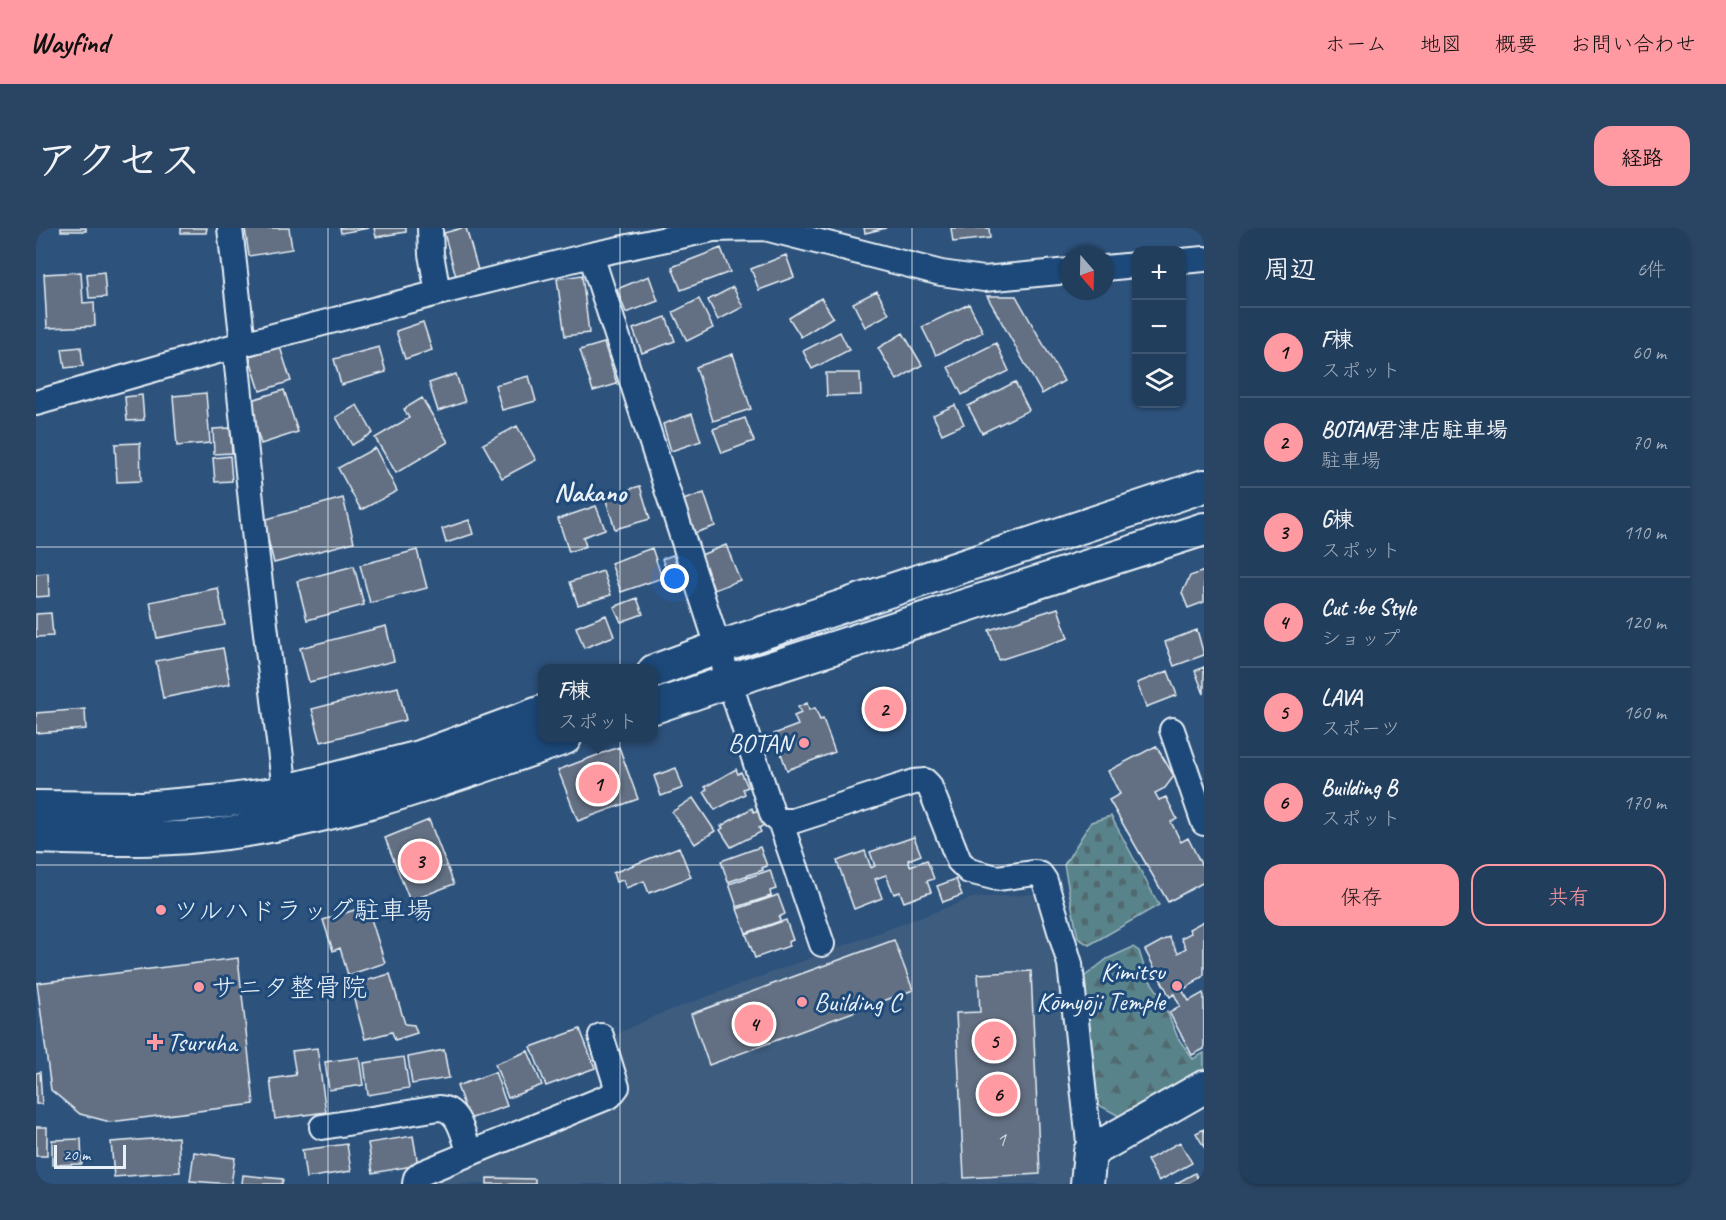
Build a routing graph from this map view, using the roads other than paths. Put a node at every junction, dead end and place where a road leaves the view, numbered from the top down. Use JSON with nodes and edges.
{"nodes":[{"id":1,"x":230,"y":228,"type":"edge"},
{"id":2,"x":430,"y":228,"type":"edge"},
{"id":3,"x":591,"y":255,"type":"junction"},
{"id":4,"x":1204,"y":259,"type":"edge"},
{"id":5,"x":1186,"y":261,"type":"edge"},
{"id":6,"x":1132,"y":265,"type":"edge"},
{"id":7,"x":1114,"y":267,"type":"edge"},
{"id":8,"x":1060,"y":272,"type":"edge"},
{"id":9,"x":438,"y":293,"type":"junction"},
{"id":10,"x":239,"y":345,"type":"junction"},
{"id":11,"x":36,"y":403,"type":"edge"},
{"id":12,"x":1204,"y":486,"type":"edge"},
{"id":13,"x":1204,"y":529,"type":"edge"},
{"id":14,"x":720,"y":647,"type":"junction"},
{"id":15,"x":658,"y":670,"type":"edge"},
{"id":16,"x":730,"y":681,"type":"junction"},
{"id":17,"x":658,"y":706,"type":"edge"},
{"id":18,"x":538,"y":714,"type":"edge"},
{"id":19,"x":1172,"y":730,"type":"dead end"},
{"id":20,"x":553,"y":742,"type":"edge"},
{"id":21,"x":285,"y":791,"type":"junction"},
{"id":22,"x":36,"y":807,"type":"edge"},
{"id":23,"x":780,"y":821,"type":"junction"},
{"id":24,"x":1204,"y":823,"type":"edge"},
{"id":25,"x":36,"y":837,"type":"edge"},
{"id":26,"x":822,"y":944,"type":"dead end"},
{"id":27,"x":601,"y":1036,"type":"dead end"},
{"id":28,"x":1204,"y":1087,"type":"edge"},
{"id":29,"x":322,"y":1127,"type":"dead end"},
{"id":30,"x":1090,"y":1152,"type":"junction"},
{"id":31,"x":470,"y":1153,"type":"junction"},
{"id":32,"x":415,"y":1184,"type":"edge"},
{"id":33,"x":1087,"y":1184,"type":"edge"}],
"edges":[{"from":1,"to":10,"type":"street"},
{"from":2,"to":9,"type":"street"},
{"from":3,"to":8,"type":"street"},
{"from":3,"to":9,"type":"street"},
{"from":3,"to":14,"type":"street"},
{"from":4,"to":5,"type":"street"},
{"from":6,"to":7,"type":"street"},
{"from":9,"to":10,"type":"street"},
{"from":10,"to":11,"type":"street"},
{"from":10,"to":21,"type":"street"},
{"from":12,"to":14,"type":"street"},
{"from":13,"to":16,"type":"street"},
{"from":14,"to":15,"type":"street"},
{"from":14,"to":16,"type":"street"},
{"from":16,"to":17,"type":"street"},
{"from":16,"to":23,"type":"street"},
{"from":18,"to":21,"type":"street"},
{"from":19,"to":24,"type":"street"},
{"from":20,"to":25,"type":"street"},
{"from":21,"to":22,"type":"street"},
{"from":23,"to":26,"type":"street"},
{"from":23,"to":30,"type":"street"},
{"from":27,"to":31,"type":"street"},
{"from":28,"to":30,"type":"street"},
{"from":29,"to":31,"type":"street"},
{"from":30,"to":33,"type":"street"},
{"from":31,"to":32,"type":"street"}]}
